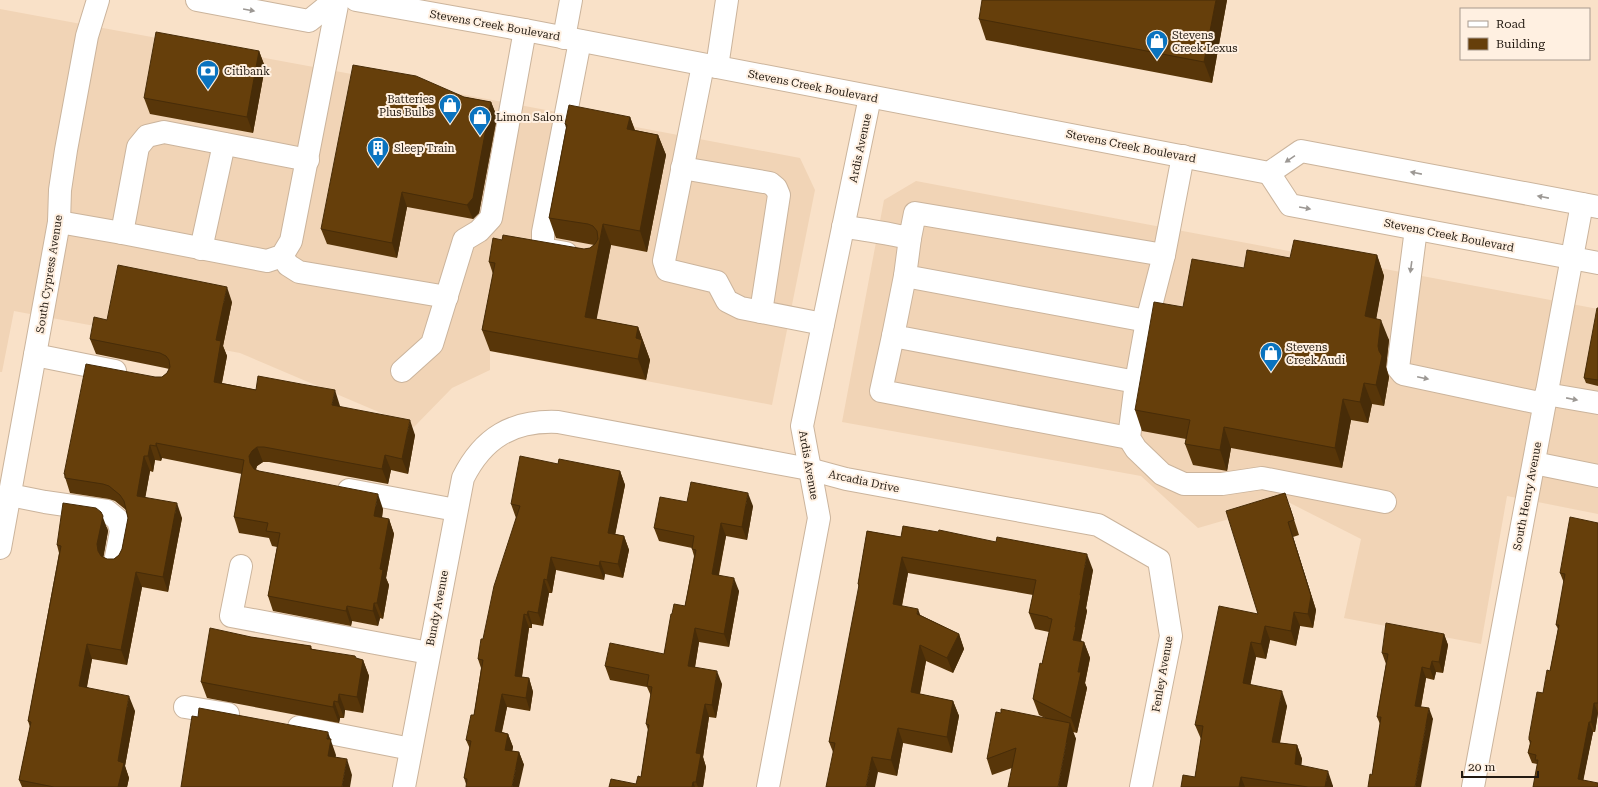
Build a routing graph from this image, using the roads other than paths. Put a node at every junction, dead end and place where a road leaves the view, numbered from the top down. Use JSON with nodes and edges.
{"nodes":[{"id":1,"x":98,"y":0,"type":"edge"},
{"id":2,"x":197,"y":0,"type":"edge"},
{"id":3,"x":335,"y":0,"type":"edge"},
{"id":4,"x":338,"y":0,"type":"edge"},
{"id":5,"x":356,"y":0,"type":"edge"},
{"id":6,"x":571,"y":0,"type":"edge"},
{"id":7,"x":727,"y":0,"type":"edge"},
{"id":8,"x":525,"y":30,"type":"junction"},
{"id":9,"x":572,"y":40,"type":"junction"},
{"id":10,"x":710,"y":66,"type":"junction"},
{"id":11,"x":870,"y":97,"type":"junction"},
{"id":12,"x":224,"y":144,"type":"junction"},
{"id":13,"x":1183,"y":156,"type":"junction"},
{"id":14,"x":308,"y":160,"type":"junction"},
{"id":15,"x":682,"y":168,"type":"junction"},
{"id":16,"x":1269,"y":173,"type":"junction"},
{"id":17,"x":1590,"y":206,"type":"edge"},
{"id":18,"x":59,"y":222,"type":"junction"},
{"id":19,"x":843,"y":227,"type":"junction"},
{"id":20,"x":1416,"y":229,"type":"junction"},
{"id":21,"x":122,"y":233,"type":"junction"},
{"id":22,"x":910,"y":238,"type":"junction"},
{"id":23,"x":201,"y":249,"type":"junction"},
{"id":24,"x":1164,"y":255,"type":"junction"},
{"id":25,"x":282,"y":256,"type":"junction"},
{"id":26,"x":586,"y":256,"type":"edge"},
{"id":27,"x":1572,"y":258,"type":"junction"},
{"id":28,"x":1598,"y":263,"type":"edge"},
{"id":29,"x":905,"y":276,"type":"junction"},
{"id":30,"x":447,"y":297,"type":"junction"},
{"id":31,"x":761,"y":312,"type":"junction"},
{"id":32,"x":1147,"y":321,"type":"junction"},
{"id":33,"x":823,"y":324,"type":"junction"},
{"id":34,"x":893,"y":336,"type":"junction"},
{"id":35,"x":35,"y":355,"type":"junction"},
{"id":36,"x":402,"y":371,"type":"dead end"},
{"id":37,"x":132,"y":374,"type":"edge"},
{"id":38,"x":1136,"y":382,"type":"junction"},
{"id":39,"x":1545,"y":399,"type":"junction"},
{"id":40,"x":1598,"y":403,"type":"edge"},
{"id":41,"x":1129,"y":438,"type":"junction"},
{"id":42,"x":493,"y":439,"type":"joint"},
{"id":43,"x":1534,"y":463,"type":"junction"},
{"id":44,"x":809,"y":469,"type":"junction"},
{"id":45,"x":1598,"y":476,"type":"edge"},
{"id":46,"x":8,"y":482,"type":"edge"},
{"id":47,"x":329,"y":486,"type":"edge"},
{"id":48,"x":1385,"y":502,"type":"dead end"},
{"id":49,"x":456,"y":510,"type":"junction"},
{"id":50,"x":0,"y":548,"type":"edge"},
{"id":51,"x":1159,"y":560,"type":"joint"},
{"id":52,"x":115,"y":562,"type":"edge"},
{"id":53,"x":241,"y":566,"type":"dead end"},
{"id":54,"x":429,"y":653,"type":"junction"},
{"id":55,"x":185,"y":707,"type":"dead end"},
{"id":56,"x":246,"y":718,"type":"edge"},
{"id":57,"x":276,"y":723,"type":"edge"},
{"id":58,"x":411,"y":749,"type":"junction"},
{"id":59,"x":404,"y":787,"type":"edge"},
{"id":60,"x":768,"y":787,"type":"edge"},
{"id":61,"x":1141,"y":787,"type":"edge"},
{"id":62,"x":1473,"y":787,"type":"edge"}],
"edges":[{"from":1,"to":18,"type":"street","name":"South Cypress Avenue"},
{"from":2,"to":3,"type":"street","one_way":true},
{"from":4,"to":14,"type":"street"},
{"from":5,"to":8,"type":"street","name":"Stevens Creek Boulevard"},
{"from":6,"to":9,"type":"street"},
{"from":7,"to":10,"type":"street"},
{"from":8,"to":9,"type":"street","name":"Stevens Creek Boulevard"},
{"from":8,"to":30,"type":"street"},
{"from":9,"to":10,"type":"street","name":"Stevens Creek Boulevard"},
{"from":9,"to":26,"type":"street"},
{"from":10,"to":11,"type":"street","name":"Stevens Creek Boulevard"},
{"from":10,"to":15,"type":"street"},
{"from":11,"to":13,"type":"street","name":"Stevens Creek Boulevard"},
{"from":11,"to":19,"type":"street","name":"Ardis Avenue"},
{"from":12,"to":14,"type":"street"},
{"from":12,"to":21,"type":"street"},
{"from":12,"to":23,"type":"street"},
{"from":13,"to":16,"type":"street","name":"Stevens Creek Boulevard"},
{"from":13,"to":24,"type":"street"},
{"from":14,"to":25,"type":"street"},
{"from":15,"to":31,"type":"street"},
{"from":15,"to":31,"type":"street"},
{"from":17,"to":16,"type":"street","one_way":true},
{"from":16,"to":20,"type":"street","name":"Stevens Creek Boulevard","one_way":true},
{"from":17,"to":27,"type":"street","name":"South Henry Avenue"},
{"from":18,"to":21,"type":"street"},
{"from":18,"to":35,"type":"street","name":"South Cypress Avenue"},
{"from":19,"to":22,"type":"street"},
{"from":19,"to":33,"type":"street","name":"Ardis Avenue"},
{"from":20,"to":27,"type":"street","name":"Stevens Creek Boulevard"},
{"from":20,"to":39,"type":"street","one_way":true},
{"from":21,"to":23,"type":"street"},
{"from":22,"to":24,"type":"street"},
{"from":22,"to":29,"type":"street"},
{"from":23,"to":25,"type":"street"},
{"from":24,"to":32,"type":"street"},
{"from":25,"to":30,"type":"street"},
{"from":27,"to":28,"type":"street","name":"Stevens Creek Boulevard"},
{"from":27,"to":39,"type":"street","name":"South Henry Avenue"},
{"from":29,"to":32,"type":"street"},
{"from":29,"to":34,"type":"street"},
{"from":30,"to":36,"type":"street"},
{"from":31,"to":33,"type":"street"},
{"from":32,"to":38,"type":"street"},
{"from":33,"to":44,"type":"street","name":"Ardis Avenue"},
{"from":34,"to":38,"type":"street"},
{"from":34,"to":41,"type":"street"},
{"from":35,"to":37,"type":"street"},
{"from":35,"to":46,"type":"street","name":"South Cypress Avenue"},
{"from":38,"to":41,"type":"street"},
{"from":39,"to":40,"type":"street","one_way":true},
{"from":39,"to":43,"type":"street","name":"South Henry Avenue"},
{"from":41,"to":48,"type":"street"},
{"from":42,"to":44,"type":"street","name":"Arcadia Drive"},
{"from":42,"to":49,"type":"street","name":"Bundy Avenue"},
{"from":43,"to":45,"type":"street"},
{"from":43,"to":62,"type":"street","name":"South Henry Avenue"},
{"from":44,"to":51,"type":"street","name":"Arcadia Drive"},
{"from":44,"to":60,"type":"street","name":"Ardis Avenue"},
{"from":46,"to":50,"type":"street","name":"South Cypress Avenue"},
{"from":46,"to":52,"type":"street"},
{"from":47,"to":49,"type":"street"},
{"from":49,"to":54,"type":"street","name":"Bundy Avenue"},
{"from":51,"to":61,"type":"street","name":"Fenley Avenue"},
{"from":53,"to":54,"type":"street"},
{"from":54,"to":58,"type":"street","name":"Bundy Avenue"},
{"from":55,"to":56,"type":"street"},
{"from":57,"to":58,"type":"street"},
{"from":58,"to":59,"type":"street","name":"Bundy Avenue"}]}
